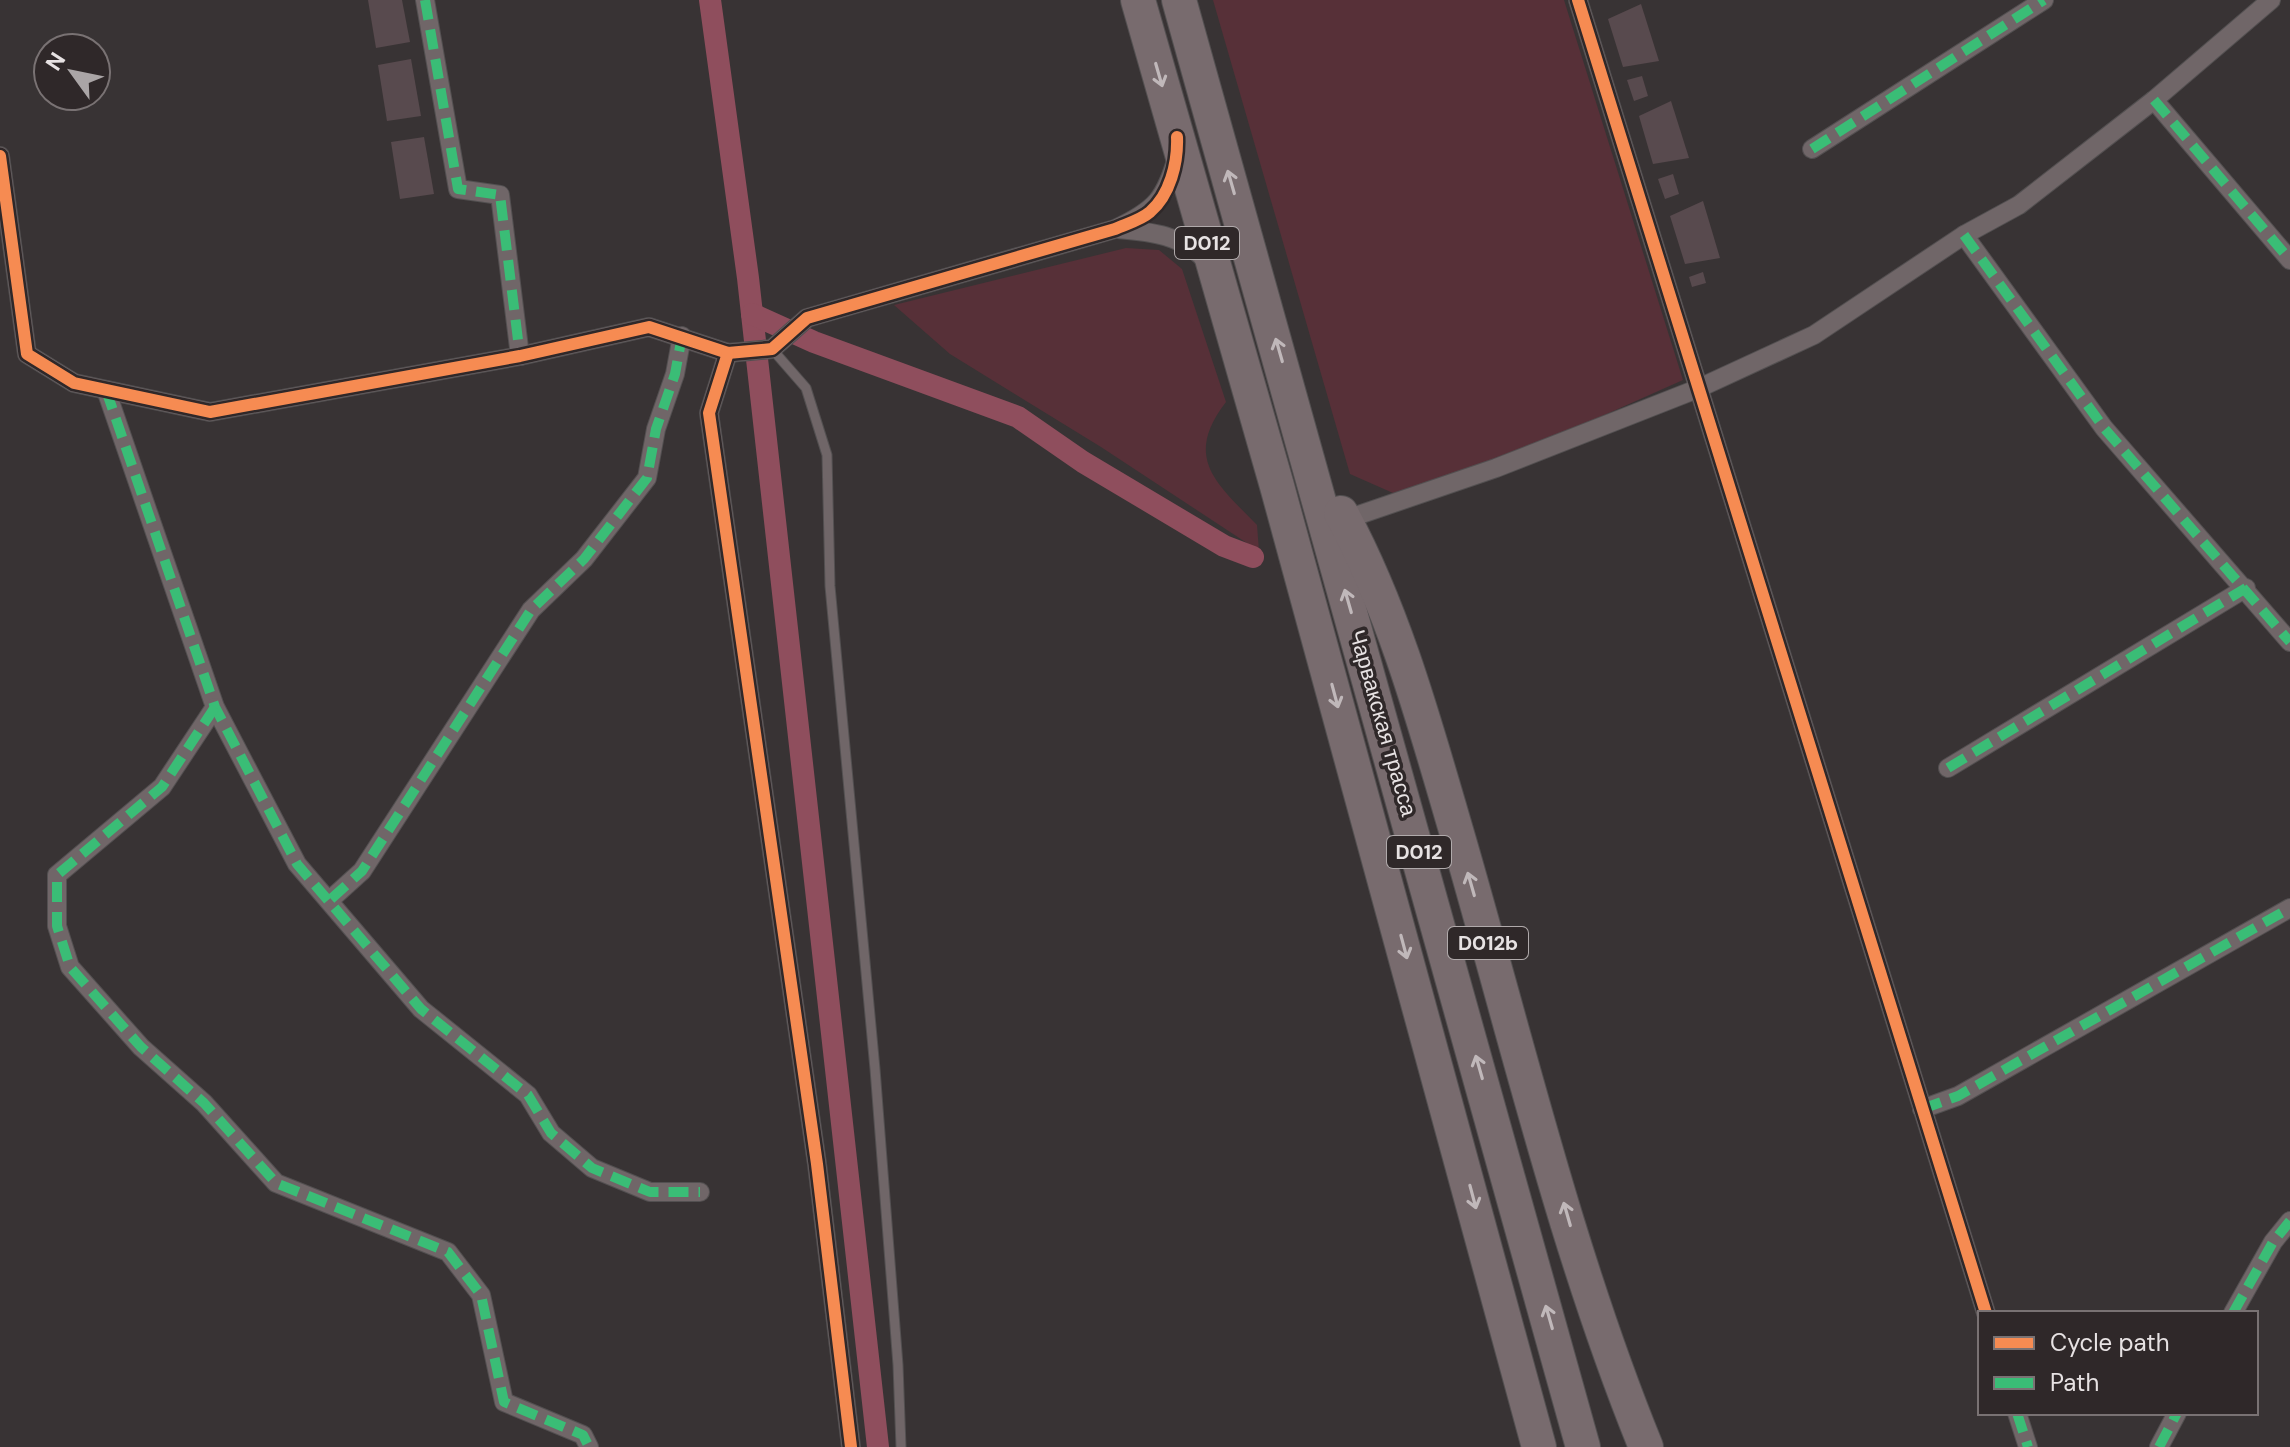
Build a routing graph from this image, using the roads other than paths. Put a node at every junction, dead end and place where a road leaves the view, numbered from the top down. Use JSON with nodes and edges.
{"nodes":[{"id":1,"x":425,"y":0,"type":"edge"},
{"id":2,"x":1138,"y":0,"type":"edge"},
{"id":3,"x":1179,"y":0,"type":"edge"},
{"id":4,"x":1578,"y":0,"type":"edge"},
{"id":5,"x":2044,"y":0,"type":"edge"},
{"id":6,"x":2271,"y":0,"type":"edge"},
{"id":7,"x":2154,"y":100,"type":"junction"},
{"id":8,"x":1177,"y":137,"type":"junction"},
{"id":9,"x":1812,"y":149,"type":"dead end"},
{"id":10,"x":0,"y":156,"type":"edge"},
{"id":11,"x":1115,"y":229,"type":"junction"},
{"id":12,"x":1964,"y":235,"type":"junction"},
{"id":13,"x":2290,"y":260,"type":"edge"},
{"id":14,"x":1214,"y":269,"type":"junction"},
{"id":15,"x":682,"y":336,"type":"junction"},
{"id":16,"x":772,"y":349,"type":"junction"},
{"id":17,"x":728,"y":353,"type":"junction"},
{"id":18,"x":520,"y":356,"type":"junction"},
{"id":19,"x":1697,"y":389,"type":"junction"},
{"id":20,"x":106,"y":390,"type":"junction"},
{"id":21,"x":1306,"y":450,"type":"junction"},
{"id":22,"x":1344,"y":520,"type":"junction"},
{"id":23,"x":2246,"y":588,"type":"junction"},
{"id":24,"x":2290,"y":642,"type":"edge"},
{"id":25,"x":215,"y":707,"type":"junction"},
{"id":26,"x":1948,"y":768,"type":"dead end"},
{"id":27,"x":331,"y":899,"type":"junction"},
{"id":28,"x":2290,"y":908,"type":"edge"},
{"id":29,"x":1922,"y":1109,"type":"junction"},
{"id":30,"x":700,"y":1192,"type":"dead end"},
{"id":31,"x":2290,"y":1221,"type":"edge"},
{"id":32,"x":1985,"y":1311,"type":"edge"},
{"id":33,"x":2234,"y":1311,"type":"edge"},
{"id":34,"x":2018,"y":1415,"type":"edge"},
{"id":35,"x":2176,"y":1415,"type":"edge"},
{"id":36,"x":589,"y":1447,"type":"edge"},
{"id":37,"x":851,"y":1447,"type":"edge"},
{"id":38,"x":901,"y":1447,"type":"edge"},
{"id":39,"x":1539,"y":1447,"type":"edge"},
{"id":40,"x":1585,"y":1447,"type":"edge"},
{"id":41,"x":1646,"y":1447,"type":"edge"},
{"id":42,"x":2028,"y":1447,"type":"edge"},
{"id":43,"x":2159,"y":1447,"type":"edge"}],
"edges":[{"from":1,"to":18,"type":"street"},
{"from":2,"to":8,"type":"highway","name":"Чарвакская трасса","number":"D012","one_way":true},
{"from":21,"to":3,"type":"highway","name":"Чарвакская трасса","number":"D012","one_way":true},
{"from":4,"to":19,"type":"street"},
{"from":5,"to":9,"type":"street"},
{"from":6,"to":7,"type":"street"},
{"from":7,"to":12,"type":"street"},
{"from":7,"to":13,"type":"street"},
{"from":8,"to":11,"type":"street"},
{"from":8,"to":14,"type":"highway","name":"Чарвакская трасса","number":"D012"},
{"from":10,"to":20,"type":"street"},
{"from":11,"to":14,"type":"street"},
{"from":11,"to":16,"type":"street"},
{"from":12,"to":19,"type":"street"},
{"from":12,"to":23,"type":"street"},
{"from":14,"to":39,"type":"highway","name":"Чарвакская трасса","number":"D012","one_way":true},
{"from":15,"to":17,"type":"street"},
{"from":15,"to":18,"type":"street"},
{"from":15,"to":27,"type":"street"},
{"from":16,"to":17,"type":"street"},
{"from":16,"to":38,"type":"lane"},
{"from":17,"to":37,"type":"street"},
{"from":18,"to":20,"type":"street"},
{"from":19,"to":22,"type":"street"},
{"from":19,"to":29,"type":"street"},
{"from":20,"to":25,"type":"street"},
{"from":21,"to":22,"type":"highway","number":"D012b"},
{"from":40,"to":21,"type":"highway","name":"Чарвакская трасса","number":"D012","one_way":true},
{"from":41,"to":22,"type":"highway","number":"D012b","one_way":true},
{"from":23,"to":24,"type":"street"},
{"from":23,"to":26,"type":"street"},
{"from":25,"to":27,"type":"street"},
{"from":25,"to":36,"type":"street"},
{"from":27,"to":30,"type":"street"},
{"from":28,"to":29,"type":"street"},
{"from":29,"to":32,"type":"street"},
{"from":31,"to":33,"type":"street"},
{"from":34,"to":42,"type":"street"},
{"from":35,"to":43,"type":"street"}]}
